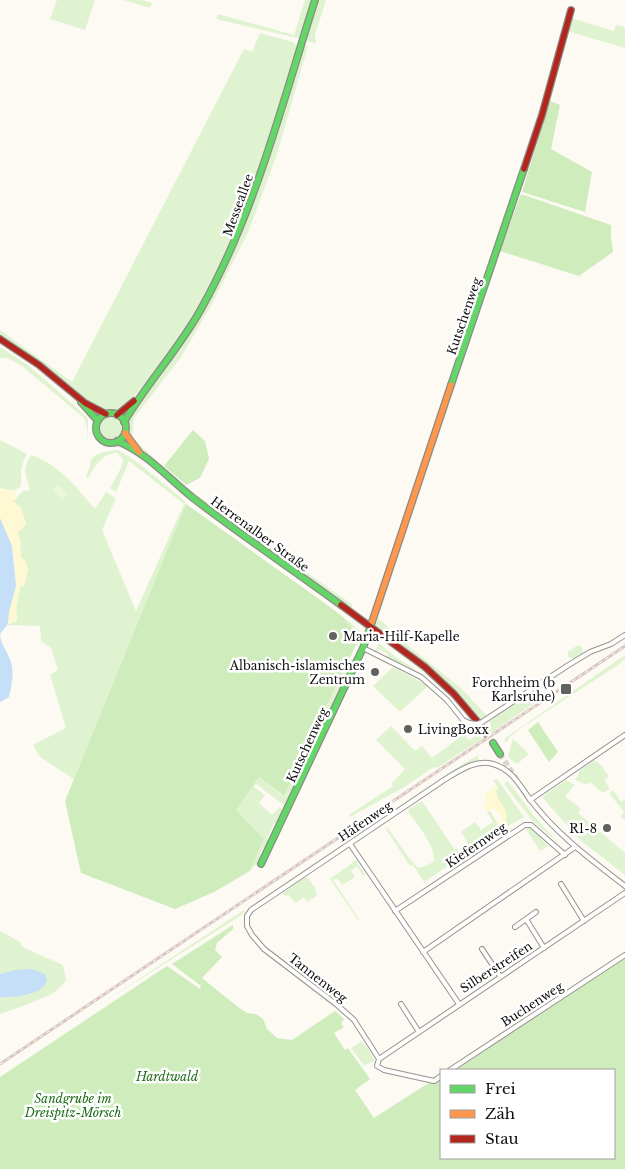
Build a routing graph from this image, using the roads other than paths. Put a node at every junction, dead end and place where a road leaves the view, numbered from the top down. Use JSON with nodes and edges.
{"nodes":[{"id":1,"x":314,"y":0,"type":"edge"},
{"id":2,"x":571,"y":10,"type":"dead end"},
{"id":3,"x":0,"y":339,"type":"edge"},
{"id":4,"x":139,"y":397,"type":"junction"},
{"id":5,"x":78,"y":398,"type":"junction"},
{"id":6,"x":106,"y":414,"type":"junction"},
{"id":7,"x":117,"y":415,"type":"junction"},
{"id":8,"x":98,"y":421,"type":"junction"},
{"id":9,"x":124,"y":422,"type":"junction"},
{"id":10,"x":125,"y":433,"type":"junction"},
{"id":11,"x":117,"y":441,"type":"junction"},
{"id":12,"x":140,"y":454,"type":"junction"},
{"id":13,"x":371,"y":627,"type":"junction"},
{"id":14,"x":625,"y":635,"type":"edge"},
{"id":15,"x":363,"y":648,"type":"junction"},
{"id":16,"x":480,"y":723,"type":"junction"},
{"id":17,"x":488,"y":735,"type":"dead end"},
{"id":18,"x":625,"y":735,"type":"edge"},
{"id":19,"x":493,"y":743,"type":"dead end"},
{"id":20,"x":500,"y":754,"type":"tunnel mouth"},
{"id":21,"x":530,"y":800,"type":"junction"},
{"id":22,"x":350,"y":844,"type":"junction"},
{"id":23,"x":573,"y":849,"type":"junction"},
{"id":24,"x":564,"y":856,"type":"junction"},
{"id":25,"x":261,"y":864,"type":"dead end"},
{"id":26,"x":561,"y":884,"type":"dead end"},
{"id":27,"x":625,"y":886,"type":"edge"},
{"id":28,"x":625,"y":893,"type":"edge"},
{"id":29,"x":395,"y":911,"type":"junction"},
{"id":30,"x":536,"y":912,"type":"dead end"},
{"id":31,"x":247,"y":916,"type":"joint"},
{"id":32,"x":526,"y":919,"type":"junction"},
{"id":33,"x":584,"y":921,"type":"junction"},
{"id":34,"x":515,"y":927,"type":"dead end"},
{"id":35,"x":544,"y":948,"type":"junction"},
{"id":36,"x":482,"y":949,"type":"dead end"},
{"id":37,"x":423,"y":952,"type":"junction"},
{"id":38,"x":625,"y":955,"type":"edge"},
{"id":39,"x":500,"y":976,"type":"junction"},
{"id":40,"x":401,"y":1004,"type":"dead end"},
{"id":41,"x":459,"y":1004,"type":"junction"},
{"id":42,"x":420,"y":1032,"type":"junction"},
{"id":43,"x":379,"y":1059,"type":"junction"},
{"id":44,"x":452,"y":1069,"type":"edge"},
{"id":45,"x":440,"y":1077,"type":"edge"}],
"edges":[{"from":1,"to":4,"type":"street","name":"Messeallee"},
{"from":2,"to":13,"type":"street","name":"Kutschenweg"},
{"from":3,"to":5,"type":"street"},
{"from":4,"to":7,"type":"street","name":"Messeallee"},
{"from":4,"to":9,"type":"street","name":"Messeallee"},
{"from":5,"to":6,"type":"street"},
{"from":5,"to":8,"type":"street"},
{"from":6,"to":7,"type":"street"},
{"from":6,"to":8,"type":"street"},
{"from":7,"to":9,"type":"street"},
{"from":8,"to":11,"type":"street"},
{"from":9,"to":10,"type":"street"},
{"from":10,"to":11,"type":"street"},
{"from":10,"to":12,"type":"street","name":"Herrenalber Straße"},
{"from":11,"to":12,"type":"street","name":"Herrenalber Straße"},
{"from":12,"to":13,"type":"street","name":"Herrenalber Straße"},
{"from":13,"to":15,"type":"street","name":"Kutschenweg"},
{"from":13,"to":16,"type":"street","name":"Herrenalber Straße"},
{"from":14,"to":16,"type":"street"},
{"from":15,"to":16,"type":"street","bridge":true},
{"from":15,"to":25,"type":"street","name":"Kutschenweg"},
{"from":16,"to":17,"type":"street","name":"Herrenalber Straße"},
{"from":18,"to":21,"type":"street"},
{"from":19,"to":20,"type":"street"},
{"from":21,"to":22,"type":"street","name":"Häfenweg"},
{"from":21,"to":23,"type":"street"},
{"from":22,"to":29,"type":"street"},
{"from":22,"to":31,"type":"street","name":"Häfenweg"},
{"from":23,"to":24,"type":"street"},
{"from":23,"to":27,"type":"street"},
{"from":24,"to":29,"type":"street","name":"Kiefernweg"},
{"from":24,"to":37,"type":"street"},
{"from":26,"to":33,"type":"street"},
{"from":28,"to":33,"type":"street","name":"Silberstreifen"},
{"from":29,"to":37,"type":"street"},
{"from":30,"to":32,"type":"street"},
{"from":31,"to":43,"type":"street","name":"Tannenweg"},
{"from":32,"to":34,"type":"street"},
{"from":32,"to":35,"type":"street"},
{"from":33,"to":35,"type":"street","name":"Silberstreifen"},
{"from":35,"to":39,"type":"street","name":"Silberstreifen"},
{"from":36,"to":39,"type":"street"},
{"from":37,"to":41,"type":"street"},
{"from":38,"to":44,"type":"street","name":"Buchenweg"},
{"from":39,"to":41,"type":"street","name":"Silberstreifen"},
{"from":40,"to":42,"type":"street"},
{"from":41,"to":42,"type":"street","name":"Silberstreifen"},
{"from":42,"to":43,"type":"street","name":"Silberstreifen"},
{"from":43,"to":45,"type":"street","name":"Tannenweg"}]}
